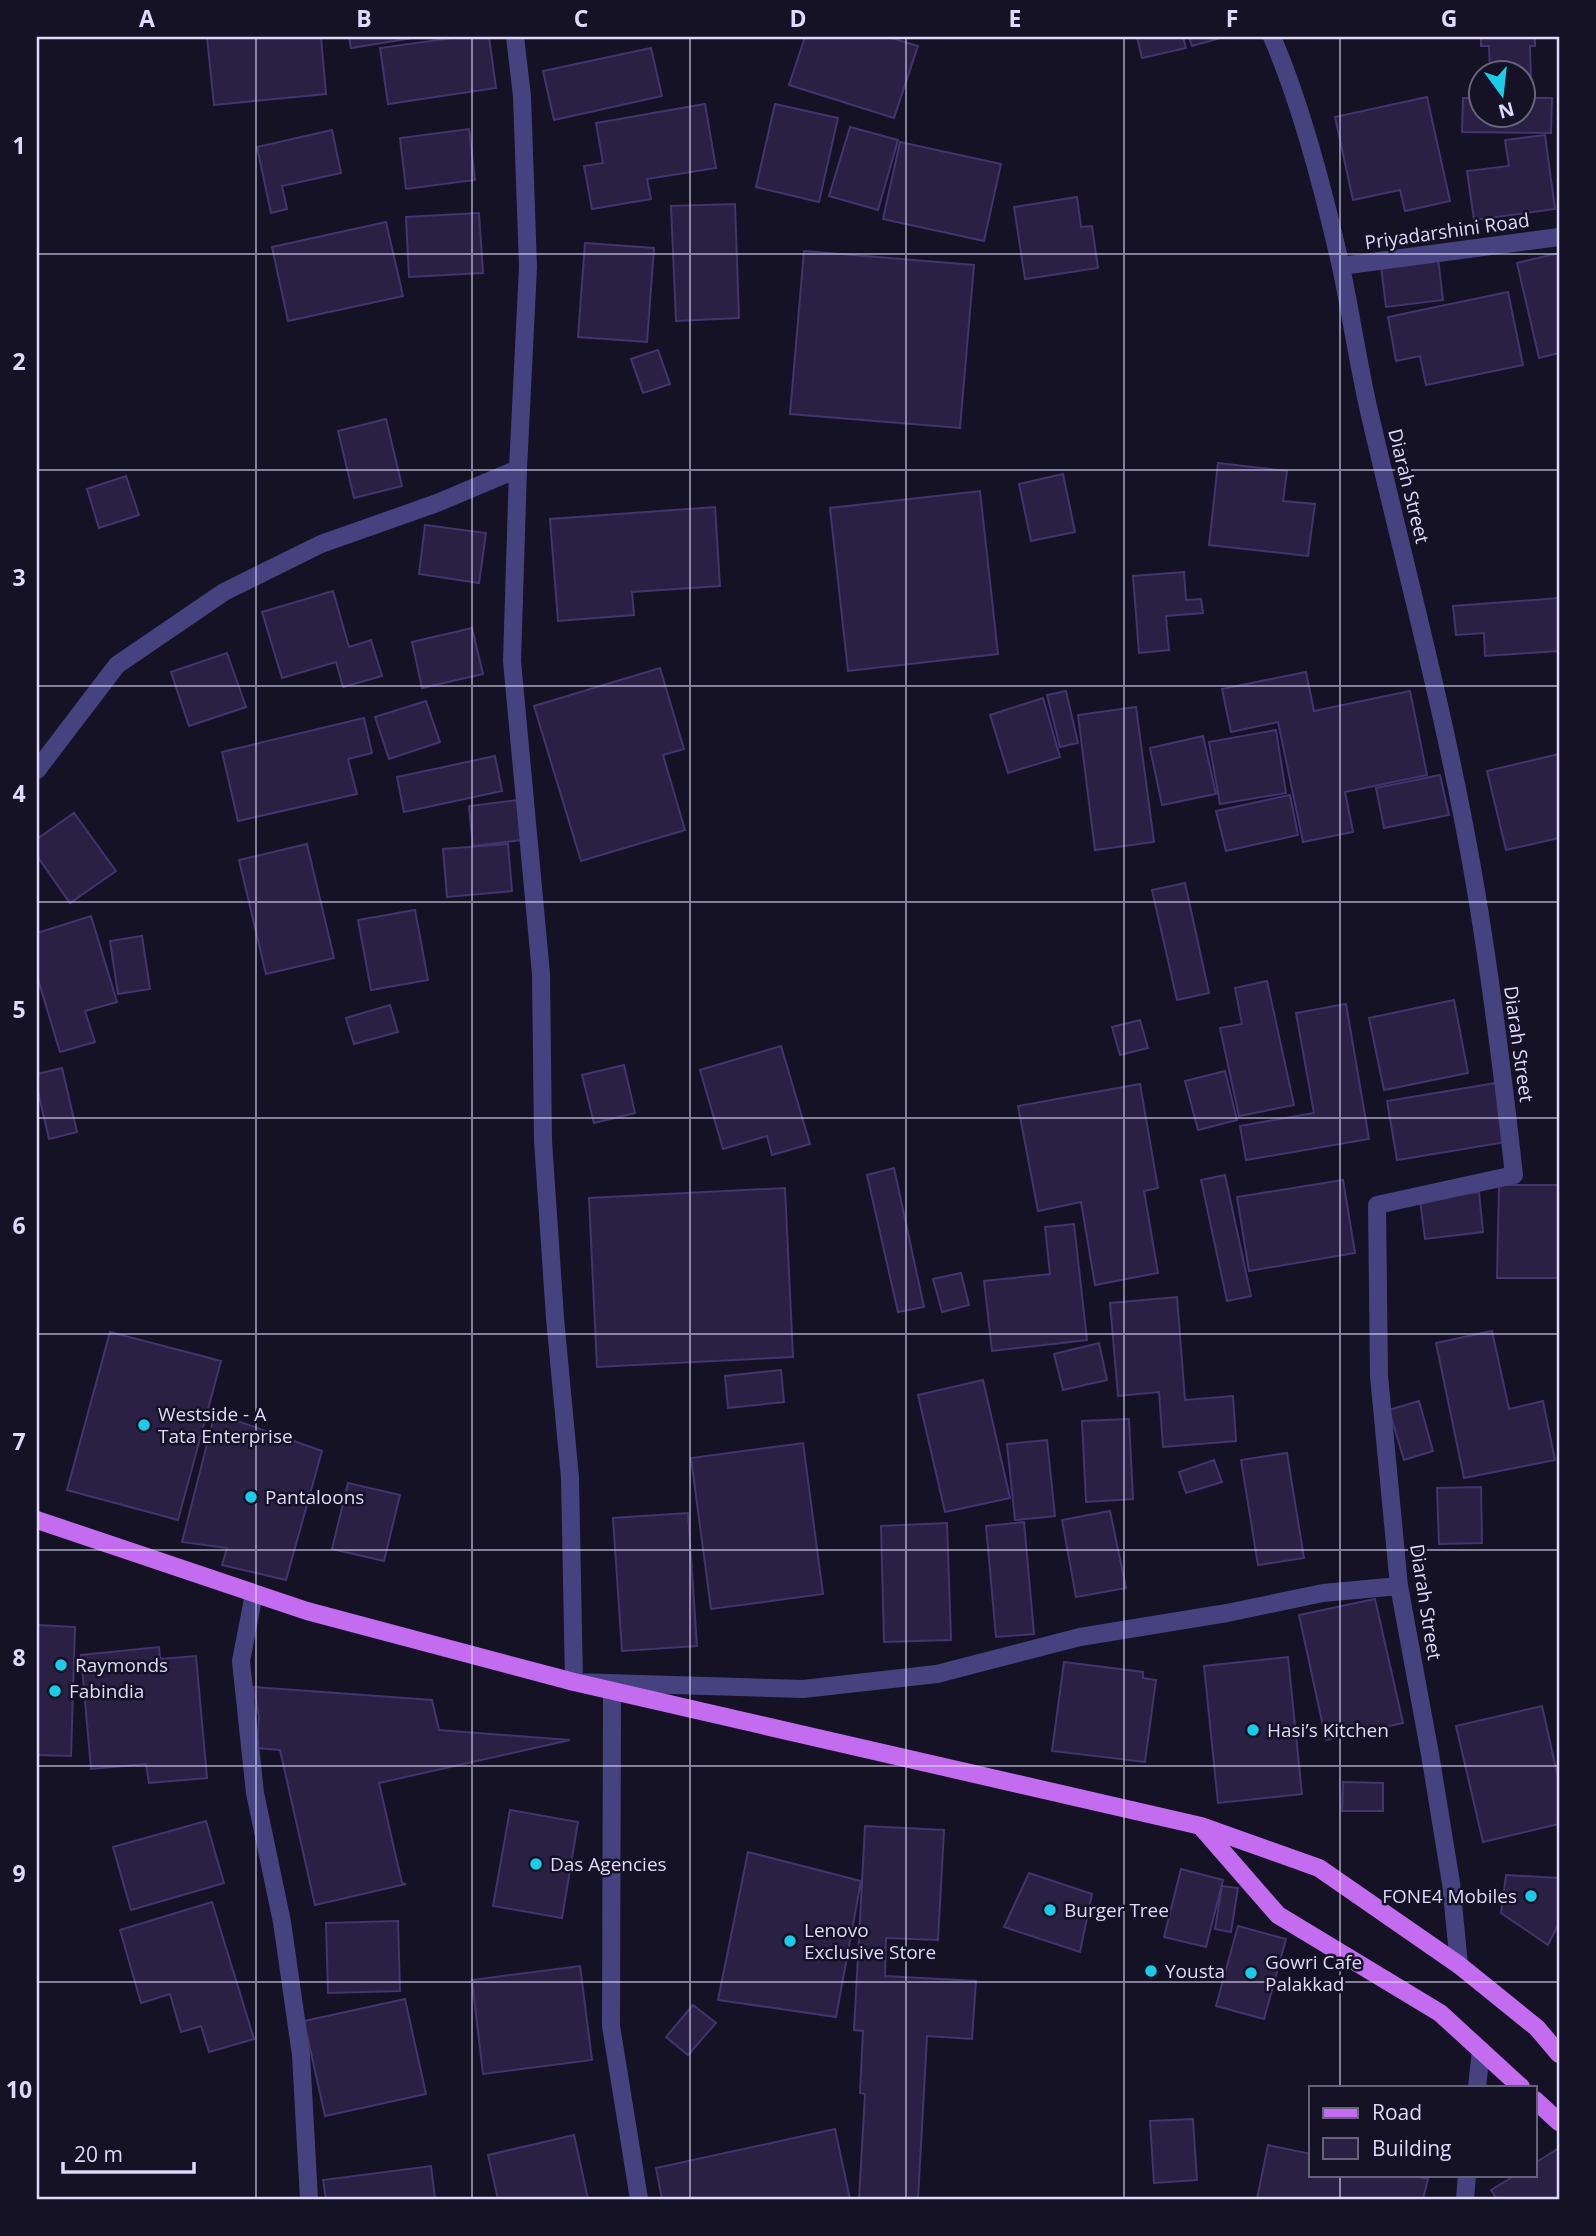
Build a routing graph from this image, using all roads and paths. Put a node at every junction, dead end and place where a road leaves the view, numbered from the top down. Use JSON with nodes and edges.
{"nodes":[{"id":1,"x":515,"y":37,"type":"edge"},
{"id":2,"x":1272,"y":37,"type":"edge"},
{"id":3,"x":1559,"y":237,"type":"edge"},
{"id":4,"x":1340,"y":266,"type":"junction"},
{"id":5,"x":518,"y":469,"type":"junction"},
{"id":6,"x":37,"y":770,"type":"edge"},
{"id":7,"x":37,"y":1520,"type":"edge"},
{"id":8,"x":1399,"y":1586,"type":"junction"},
{"id":9,"x":254,"y":1594,"type":"junction"},
{"id":10,"x":574,"y":1682,"type":"junction"},
{"id":11,"x":612,"y":1690,"type":"junction"},
{"id":12,"x":1201,"y":1826,"type":"junction"},
{"id":13,"x":1460,"y":1965,"type":"junction"},
{"id":14,"x":1481,"y":2050,"type":"junction"},
{"id":15,"x":1559,"y":2054,"type":"edge"},
{"id":16,"x":1477,"y":2086,"type":"edge"},
{"id":17,"x":1520,"y":2086,"type":"edge"},
{"id":18,"x":1536,"y":2101,"type":"edge"},
{"id":19,"x":1559,"y":2122,"type":"edge"},
{"id":20,"x":1467,"y":2176,"type":"edge"},
{"id":21,"x":309,"y":2199,"type":"edge"},
{"id":22,"x":639,"y":2199,"type":"edge"},
{"id":23,"x":1465,"y":2199,"type":"edge"}],
"edges":[{"from":1,"to":5,"type":"street"},
{"from":2,"to":4,"type":"street","name":"Diarah Street"},
{"from":3,"to":4,"type":"street","name":"Priyadarshini Road"},
{"from":4,"to":8,"type":"street","name":"Diarah Street"},
{"from":5,"to":6,"type":"street"},
{"from":5,"to":10,"type":"street"},
{"from":7,"to":9,"type":"main road"},
{"from":8,"to":10,"type":"street"},
{"from":8,"to":13,"type":"street","name":"Diarah Street"},
{"from":9,"to":10,"type":"main road"},
{"from":9,"to":21,"type":"street"},
{"from":10,"to":11,"type":"main road"},
{"from":11,"to":12,"type":"main road"},
{"from":11,"to":22,"type":"street"},
{"from":12,"to":13,"type":"main road"},
{"from":12,"to":14,"type":"main road"},
{"from":13,"to":15,"type":"main road"},
{"from":14,"to":16,"type":"street"},
{"from":14,"to":17,"type":"main road"},
{"from":18,"to":19,"type":"main road"},
{"from":20,"to":23,"type":"street"}]}
